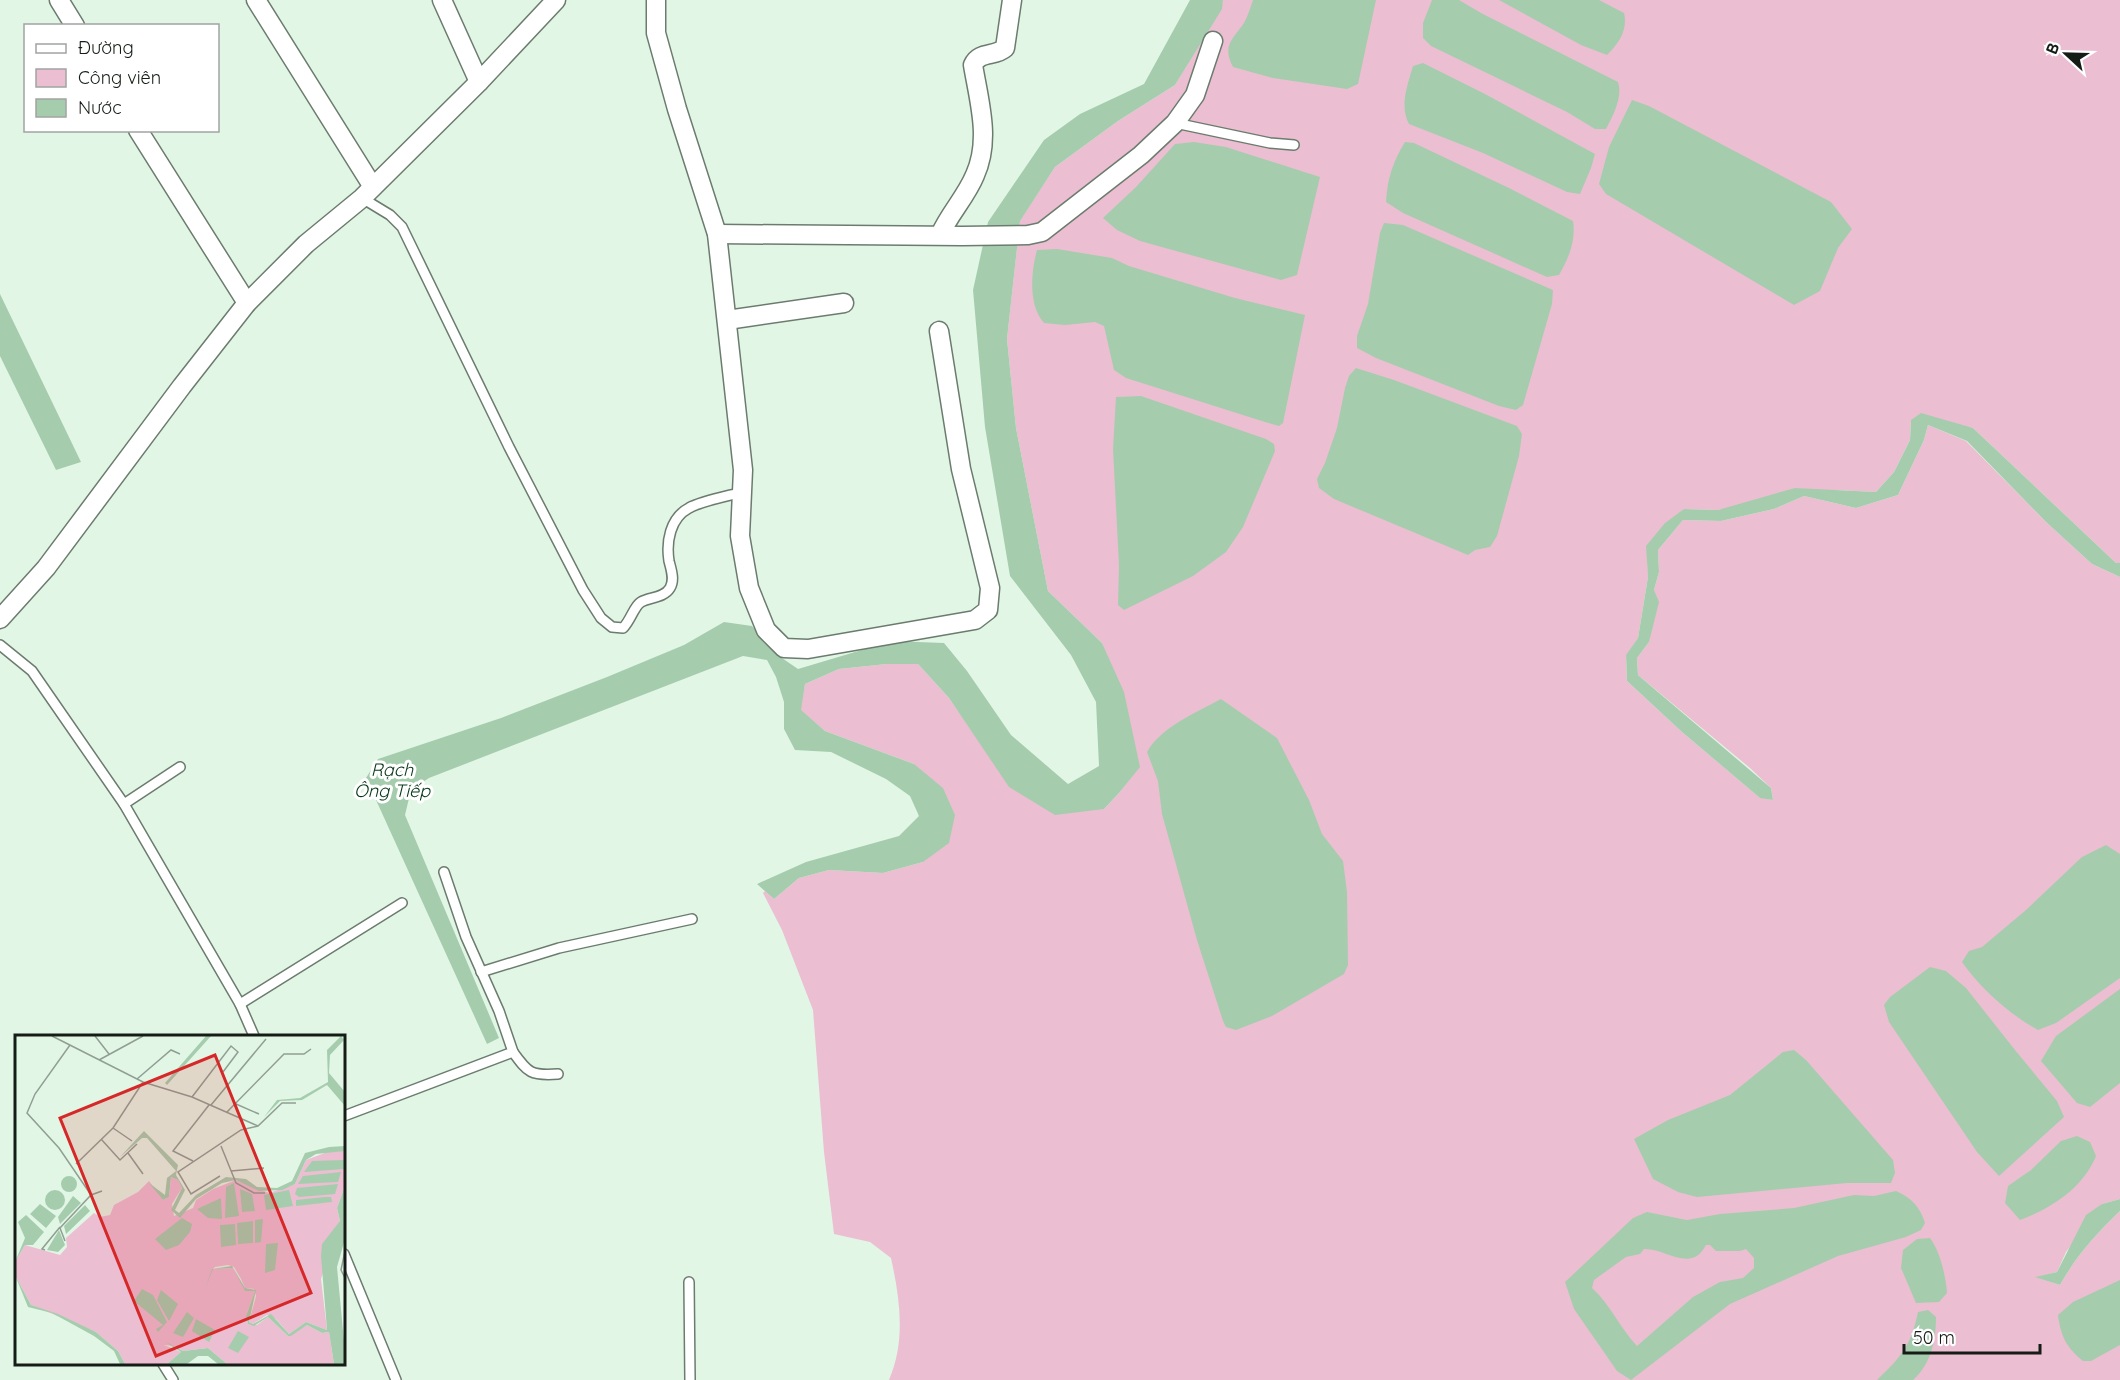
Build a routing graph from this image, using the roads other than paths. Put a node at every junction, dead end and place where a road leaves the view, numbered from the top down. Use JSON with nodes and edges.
{"nodes":[{"id":1,"x":59,"y":0,"type":"edge"},
{"id":2,"x":256,"y":0,"type":"edge"},
{"id":3,"x":442,"y":0,"type":"edge"},
{"id":4,"x":556,"y":0,"type":"edge"},
{"id":5,"x":656,"y":0,"type":"edge"},
{"id":6,"x":1012,"y":0,"type":"edge"},
{"id":7,"x":74,"y":24,"type":"edge"},
{"id":8,"x":1213,"y":41,"type":"dead end"},
{"id":9,"x":479,"y":82,"type":"junction"},
{"id":10,"x":1175,"y":123,"type":"junction"},
{"id":11,"x":139,"y":132,"type":"edge"},
{"id":12,"x":1294,"y":145,"type":"dead end"},
{"id":13,"x":368,"y":193,"type":"junction"},
{"id":14,"x":717,"y":234,"type":"junction"},
{"id":15,"x":940,"y":235,"type":"junction"},
{"id":16,"x":247,"y":303,"type":"junction"},
{"id":17,"x":844,"y":303,"type":"dead end"},
{"id":18,"x":727,"y":320,"type":"junction"},
{"id":19,"x":939,"y":331,"type":"dead end"},
{"id":20,"x":743,"y":492,"type":"junction"},
{"id":21,"x":0,"y":619,"type":"edge"},
{"id":22,"x":0,"y":645,"type":"edge"},
{"id":23,"x":180,"y":767,"type":"dead end"},
{"id":24,"x":124,"y":804,"type":"junction"},
{"id":25,"x":444,"y":872,"type":"dead end"},
{"id":26,"x":402,"y":903,"type":"dead end"},
{"id":27,"x":692,"y":919,"type":"dead end"},
{"id":28,"x":481,"y":972,"type":"junction"},
{"id":29,"x":240,"y":1004,"type":"junction"},
{"id":30,"x":254,"y":1035,"type":"edge"},
{"id":31,"x":513,"y":1052,"type":"junction"},
{"id":32,"x":558,"y":1074,"type":"dead end"},
{"id":33,"x":345,"y":1116,"type":"edge"},
{"id":34,"x":345,"y":1256,"type":"edge"},
{"id":35,"x":688,"y":1282,"type":"dead end"},
{"id":36,"x":164,"y":1365,"type":"edge"},
{"id":37,"x":174,"y":1380,"type":"edge"},
{"id":38,"x":396,"y":1380,"type":"edge"},
{"id":39,"x":690,"y":1380,"type":"edge"}],
"edges":[{"from":1,"to":7,"type":"street"},
{"from":2,"to":13,"type":"street"},
{"from":3,"to":9,"type":"street"},
{"from":4,"to":9,"type":"street"},
{"from":5,"to":14,"type":"street"},
{"from":6,"to":15,"type":"street"},
{"from":8,"to":10,"type":"street"},
{"from":9,"to":13,"type":"street"},
{"from":10,"to":12,"type":"lane"},
{"from":10,"to":15,"type":"street"},
{"from":11,"to":16,"type":"street"},
{"from":13,"to":16,"type":"street"},
{"from":13,"to":20,"type":"lane"},
{"from":14,"to":15,"type":"street"},
{"from":14,"to":18,"type":"street"},
{"from":16,"to":21,"type":"street"},
{"from":17,"to":18,"type":"street"},
{"from":18,"to":20,"type":"street"},
{"from":19,"to":20,"type":"street"},
{"from":22,"to":24,"type":"lane"},
{"from":23,"to":24,"type":"lane"},
{"from":24,"to":29,"type":"lane"},
{"from":25,"to":28,"type":"lane"},
{"from":26,"to":29,"type":"lane"},
{"from":27,"to":28,"type":"lane"},
{"from":28,"to":31,"type":"lane"},
{"from":29,"to":30,"type":"lane"},
{"from":31,"to":32,"type":"lane"},
{"from":31,"to":33,"type":"lane"},
{"from":34,"to":38,"type":"lane"},
{"from":35,"to":39,"type":"lane"},
{"from":36,"to":37,"type":"lane"}]}
